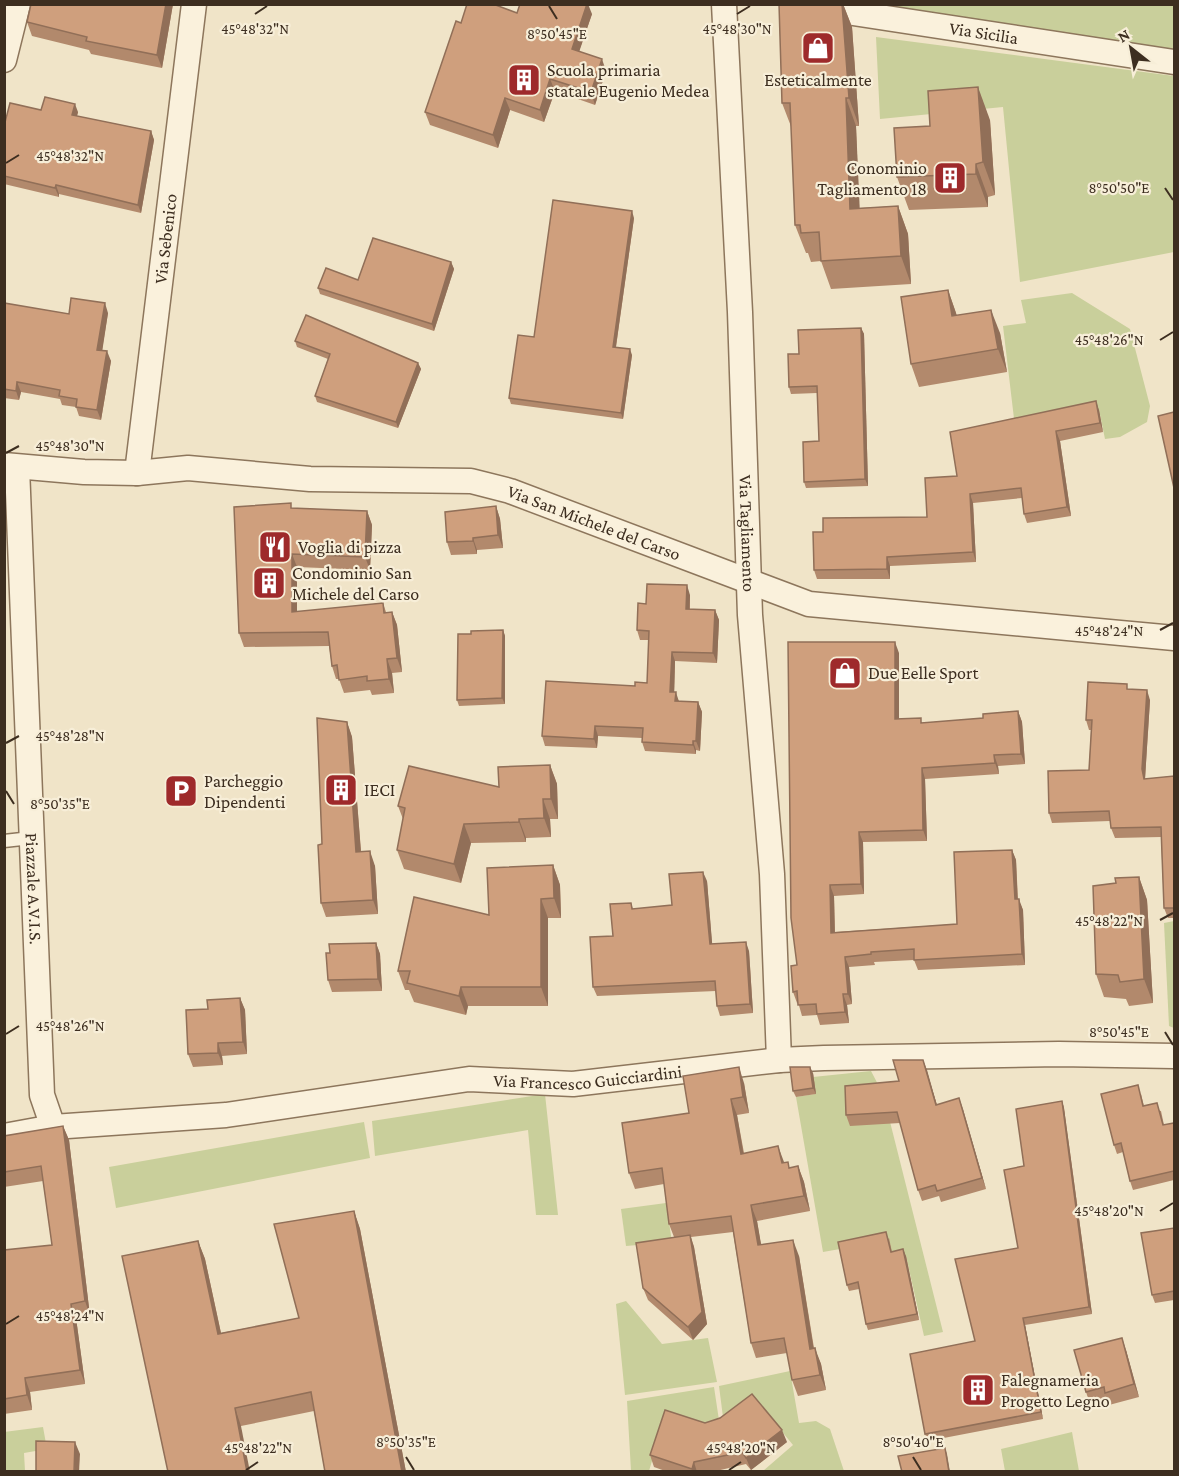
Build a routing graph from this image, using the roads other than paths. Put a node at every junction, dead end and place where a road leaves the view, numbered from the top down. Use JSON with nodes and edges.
{"nodes":[{"id":1,"x":18,"y":4,"type":"edge"},
{"id":2,"x":194,"y":4,"type":"edge"},
{"id":3,"x":724,"y":4,"type":"edge"},
{"id":4,"x":794,"y":4,"type":"edge"},
{"id":5,"x":4,"y":60,"type":"edge"},
{"id":6,"x":1174,"y":62,"type":"edge"},
{"id":7,"x":11,"y":466,"type":"edge"},
{"id":8,"x":137,"y":472,"type":"junction"},
{"id":9,"x":748,"y":584,"type":"junction"},
{"id":10,"x":1174,"y":638,"type":"edge"},
{"id":11,"x":31,"y":838,"type":"junction"},
{"id":12,"x":4,"y":841,"type":"edge"},
{"id":13,"x":1174,"y":1056,"type":"edge"},
{"id":14,"x":779,"y":1060,"type":"junction"},
{"id":15,"x":53,"y":1127,"type":"junction"},
{"id":16,"x":4,"y":1136,"type":"edge"}],
"edges":[{"from":1,"to":5,"type":"street"},
{"from":2,"to":8,"type":"street","name":"Via Sebenico"},
{"from":3,"to":9,"type":"street","name":"Via Tagliamento"},
{"from":4,"to":6,"type":"street","name":"Via Sicilia"},
{"from":7,"to":8,"type":"street","name":"Via San Michele del Carso"},
{"from":7,"to":11,"type":"street","name":"Piazzale A.V.I.S."},
{"from":8,"to":9,"type":"street","name":"Via San Michele del Carso"},
{"from":9,"to":10,"type":"street","name":"Via San Michele del Carso"},
{"from":9,"to":14,"type":"street","name":"Via Tagliamento"},
{"from":11,"to":12,"type":"lane"},
{"from":11,"to":15,"type":"street","name":"Piazzale A.V.I.S."},
{"from":13,"to":14,"type":"street","name":"Via Francesco Guicciardini"},
{"from":14,"to":15,"type":"street","name":"Via Francesco Guicciardini"},
{"from":15,"to":16,"type":"street","name":"Via Francesco Guicciardini"}]}
